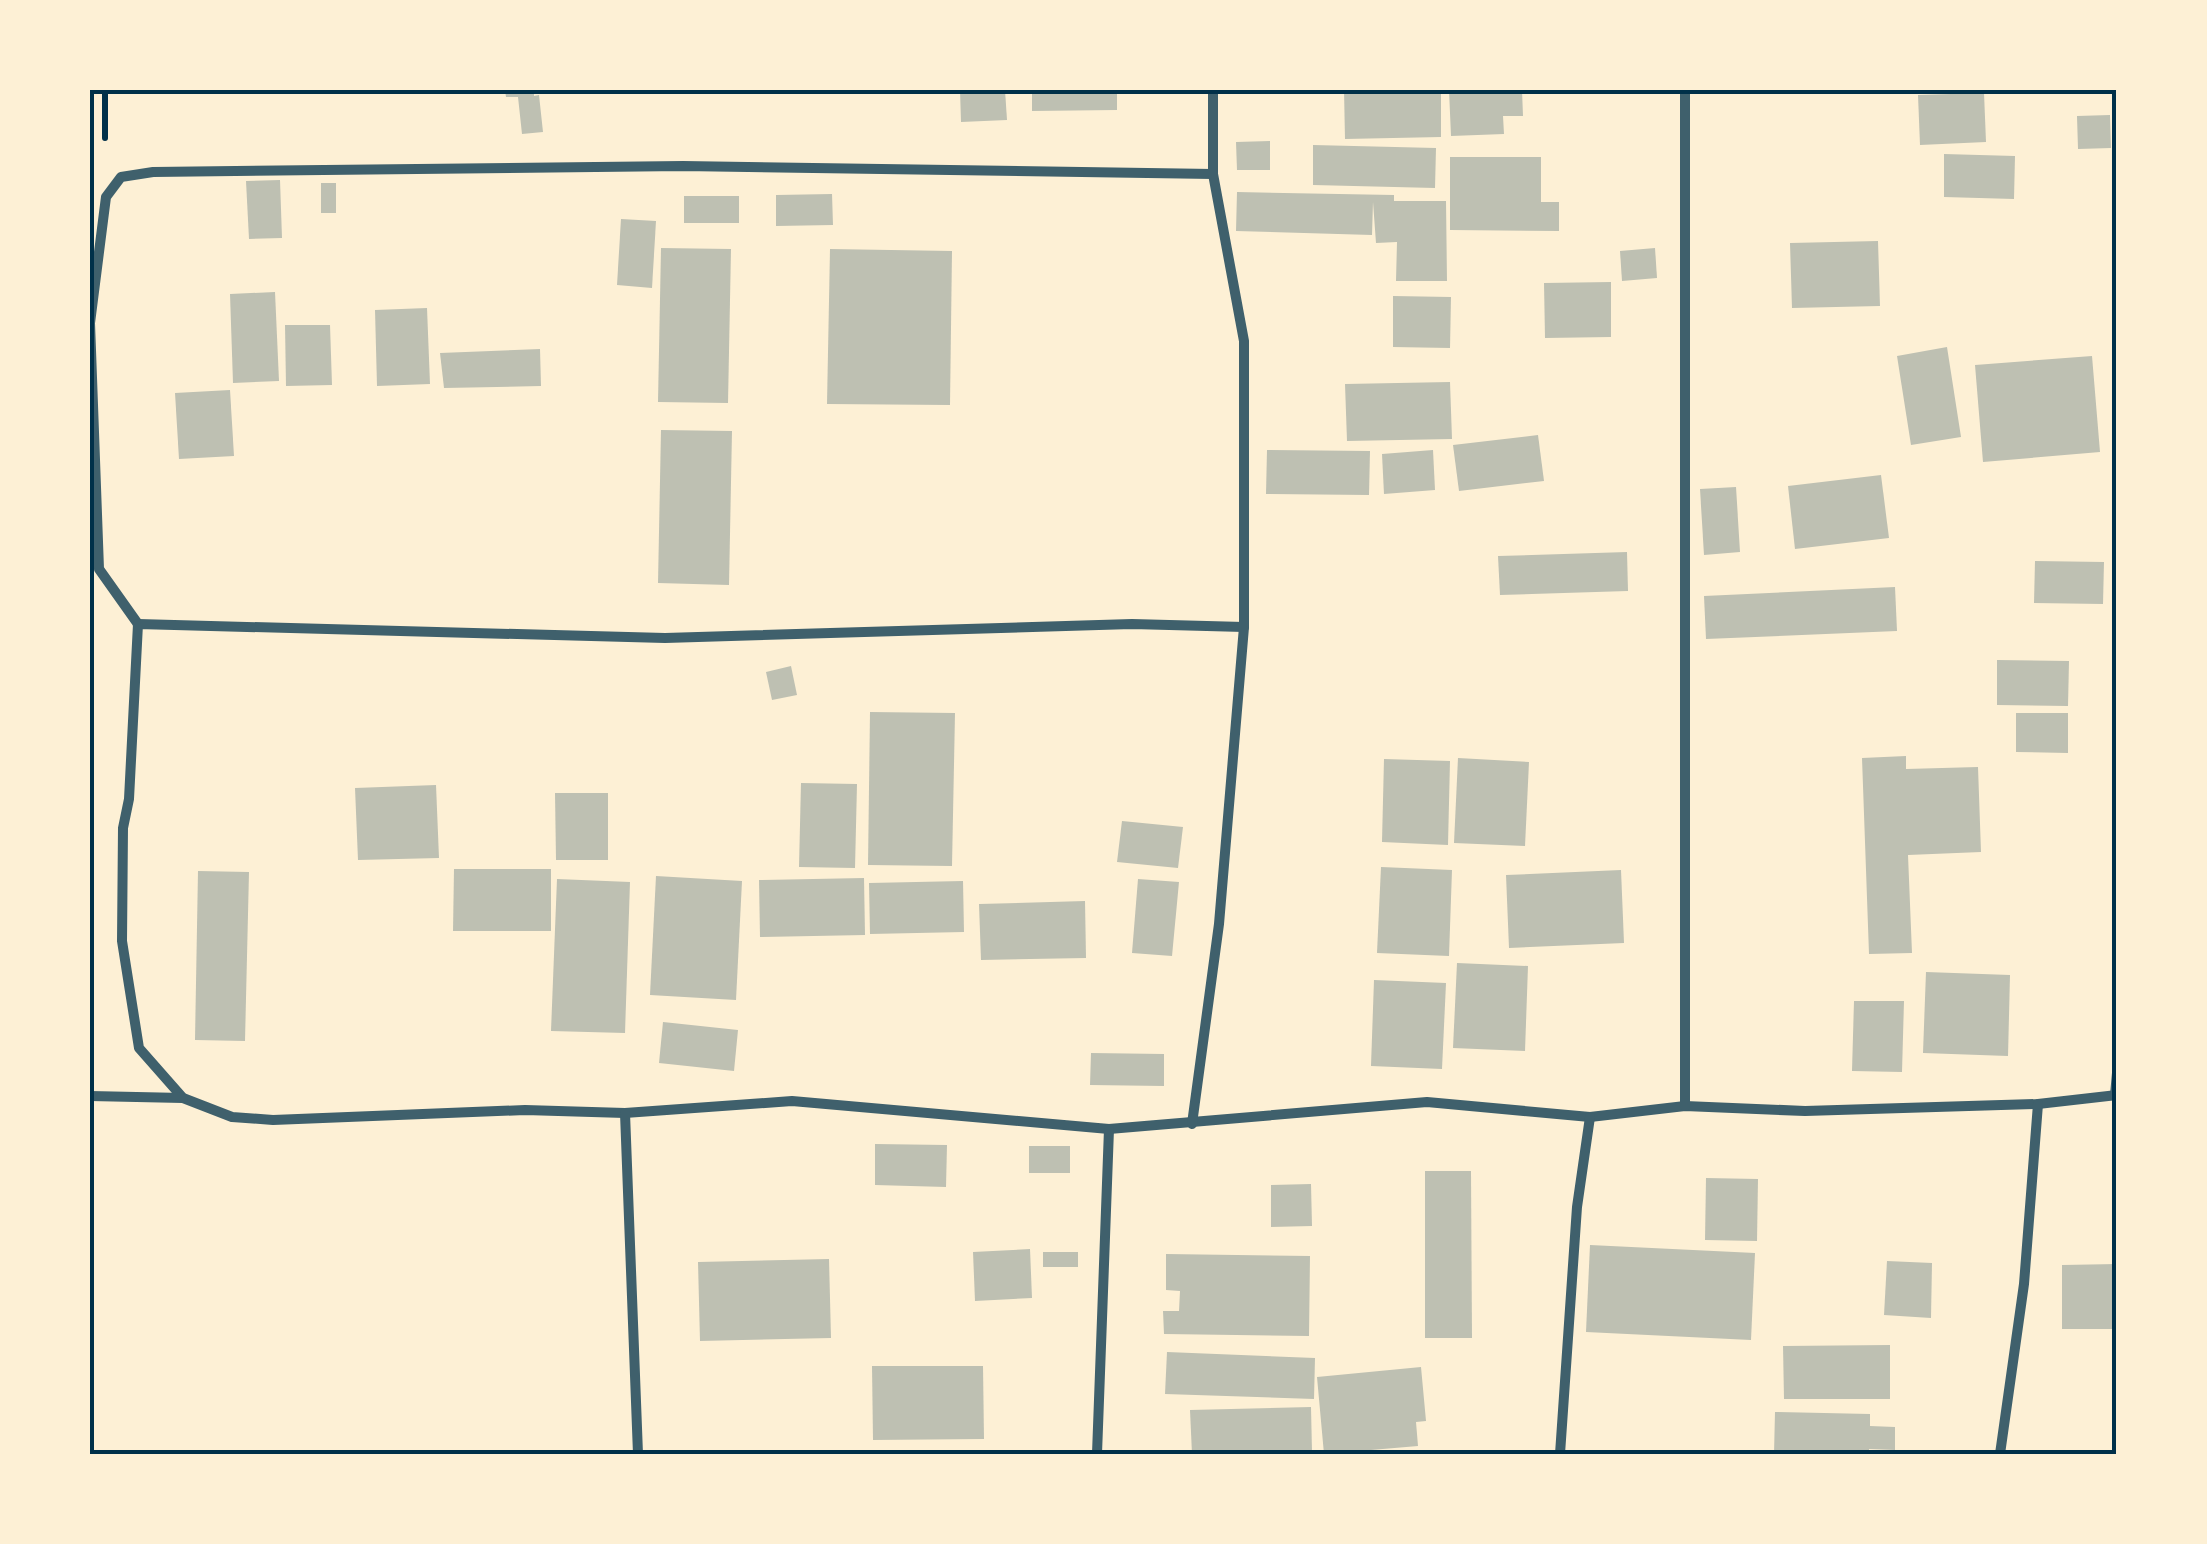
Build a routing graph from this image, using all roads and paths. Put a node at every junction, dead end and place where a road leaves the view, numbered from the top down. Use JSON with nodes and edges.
{"nodes":[{"id":1,"x":104,"y":90,"type":"edge"},
{"id":2,"x":1213,"y":90,"type":"edge"},
{"id":3,"x":1686,"y":90,"type":"edge"},
{"id":4,"x":105,"y":138,"type":"dead end"},
{"id":5,"x":1213,"y":174,"type":"junction"},
{"id":6,"x":90,"y":323,"type":"edge"},
{"id":7,"x":138,"y":624,"type":"junction"},
{"id":8,"x":1244,"y":627,"type":"junction"},
{"id":9,"x":2117,"y":1073,"type":"edge"},
{"id":10,"x":2116,"y":1095,"type":"edge"},
{"id":11,"x":90,"y":1096,"type":"edge"},
{"id":12,"x":184,"y":1098,"type":"junction"},
{"id":13,"x":2038,"y":1104,"type":"junction"},
{"id":14,"x":1685,"y":1106,"type":"junction"},
{"id":15,"x":626,"y":1112,"type":"junction"},
{"id":16,"x":1590,"y":1118,"type":"junction"},
{"id":17,"x":1192,"y":1124,"type":"junction"},
{"id":18,"x":1109,"y":1130,"type":"junction"},
{"id":19,"x":638,"y":1454,"type":"edge"},
{"id":20,"x":1098,"y":1454,"type":"edge"},
{"id":21,"x":1560,"y":1454,"type":"edge"},
{"id":22,"x":2000,"y":1454,"type":"edge"}],
"edges":[{"from":1,"to":4,"type":"path"},
{"from":2,"to":5,"type":"street"},
{"from":3,"to":14,"type":"street"},
{"from":5,"to":6,"type":"street"},
{"from":5,"to":8,"type":"street"},
{"from":6,"to":7,"type":"street"},
{"from":7,"to":8,"type":"street"},
{"from":7,"to":12,"type":"street"},
{"from":8,"to":17,"type":"street"},
{"from":9,"to":10,"type":"street"},
{"from":10,"to":13,"type":"street"},
{"from":11,"to":12,"type":"street"},
{"from":12,"to":15,"type":"street"},
{"from":13,"to":14,"type":"street"},
{"from":13,"to":22,"type":"street"},
{"from":14,"to":16,"type":"street"},
{"from":15,"to":18,"type":"street"},
{"from":15,"to":19,"type":"street"},
{"from":16,"to":17,"type":"street"},
{"from":16,"to":21,"type":"street"},
{"from":17,"to":18,"type":"street"},
{"from":18,"to":20,"type":"street"}]}
